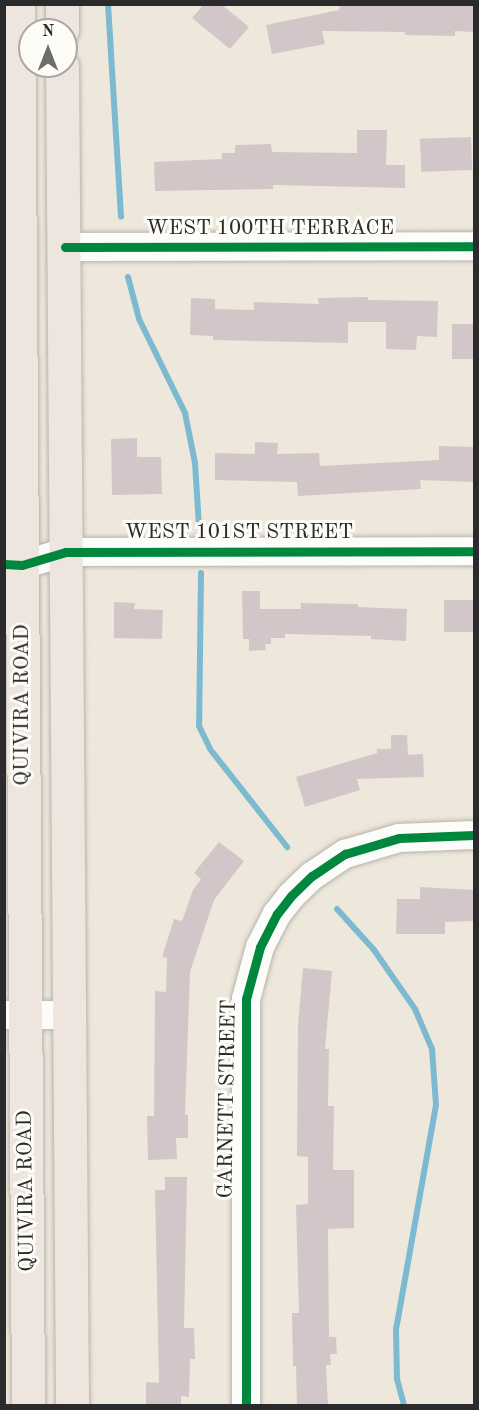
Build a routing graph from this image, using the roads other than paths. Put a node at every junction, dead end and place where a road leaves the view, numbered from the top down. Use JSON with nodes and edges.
{"nodes":[{"id":1,"x":18,"y":37,"type":"edge"},
{"id":2,"x":62,"y":78,"type":"edge"},
{"id":3,"x":474,"y":246,"type":"edge"},
{"id":4,"x":65,"y":247,"type":"junction"},
{"id":5,"x":12,"y":303,"type":"edge"},
{"id":6,"x":474,"y":550,"type":"edge"},
{"id":7,"x":66,"y":552,"type":"junction"},
{"id":8,"x":13,"y":565,"type":"edge"},
{"id":9,"x":474,"y":835,"type":"edge"},
{"id":10,"x":15,"y":1015,"type":"edge"},
{"id":11,"x":69,"y":1015,"type":"junction"},
{"id":12,"x":28,"y":1406,"type":"edge"},
{"id":13,"x":72,"y":1406,"type":"edge"},
{"id":14,"x":246,"y":1406,"type":"edge"}],
"edges":[{"from":1,"to":5,"type":"main road","name":"QUIVIRA ROAD"},
{"from":2,"to":4,"type":"main road","name":"QUIVIRA ROAD"},
{"from":3,"to":4,"type":"street","name":"WEST 100TH TERRACE"},
{"from":4,"to":7,"type":"main road","name":"QUIVIRA ROAD"},
{"from":5,"to":8,"type":"main road","name":"QUIVIRA ROAD"},
{"from":6,"to":7,"type":"street","name":"WEST 101ST STREET"},
{"from":7,"to":8,"type":"street","name":"WEST 101ST STREET"},
{"from":7,"to":11,"type":"main road","name":"QUIVIRA ROAD"},
{"from":8,"to":10,"type":"main road","name":"QUIVIRA ROAD"},
{"from":9,"to":14,"type":"street","name":"GARNETT STREET"},
{"from":10,"to":11,"type":"street"},
{"from":10,"to":12,"type":"main road","name":"QUIVIRA ROAD"},
{"from":11,"to":13,"type":"main road","name":"QUIVIRA ROAD"}]}
